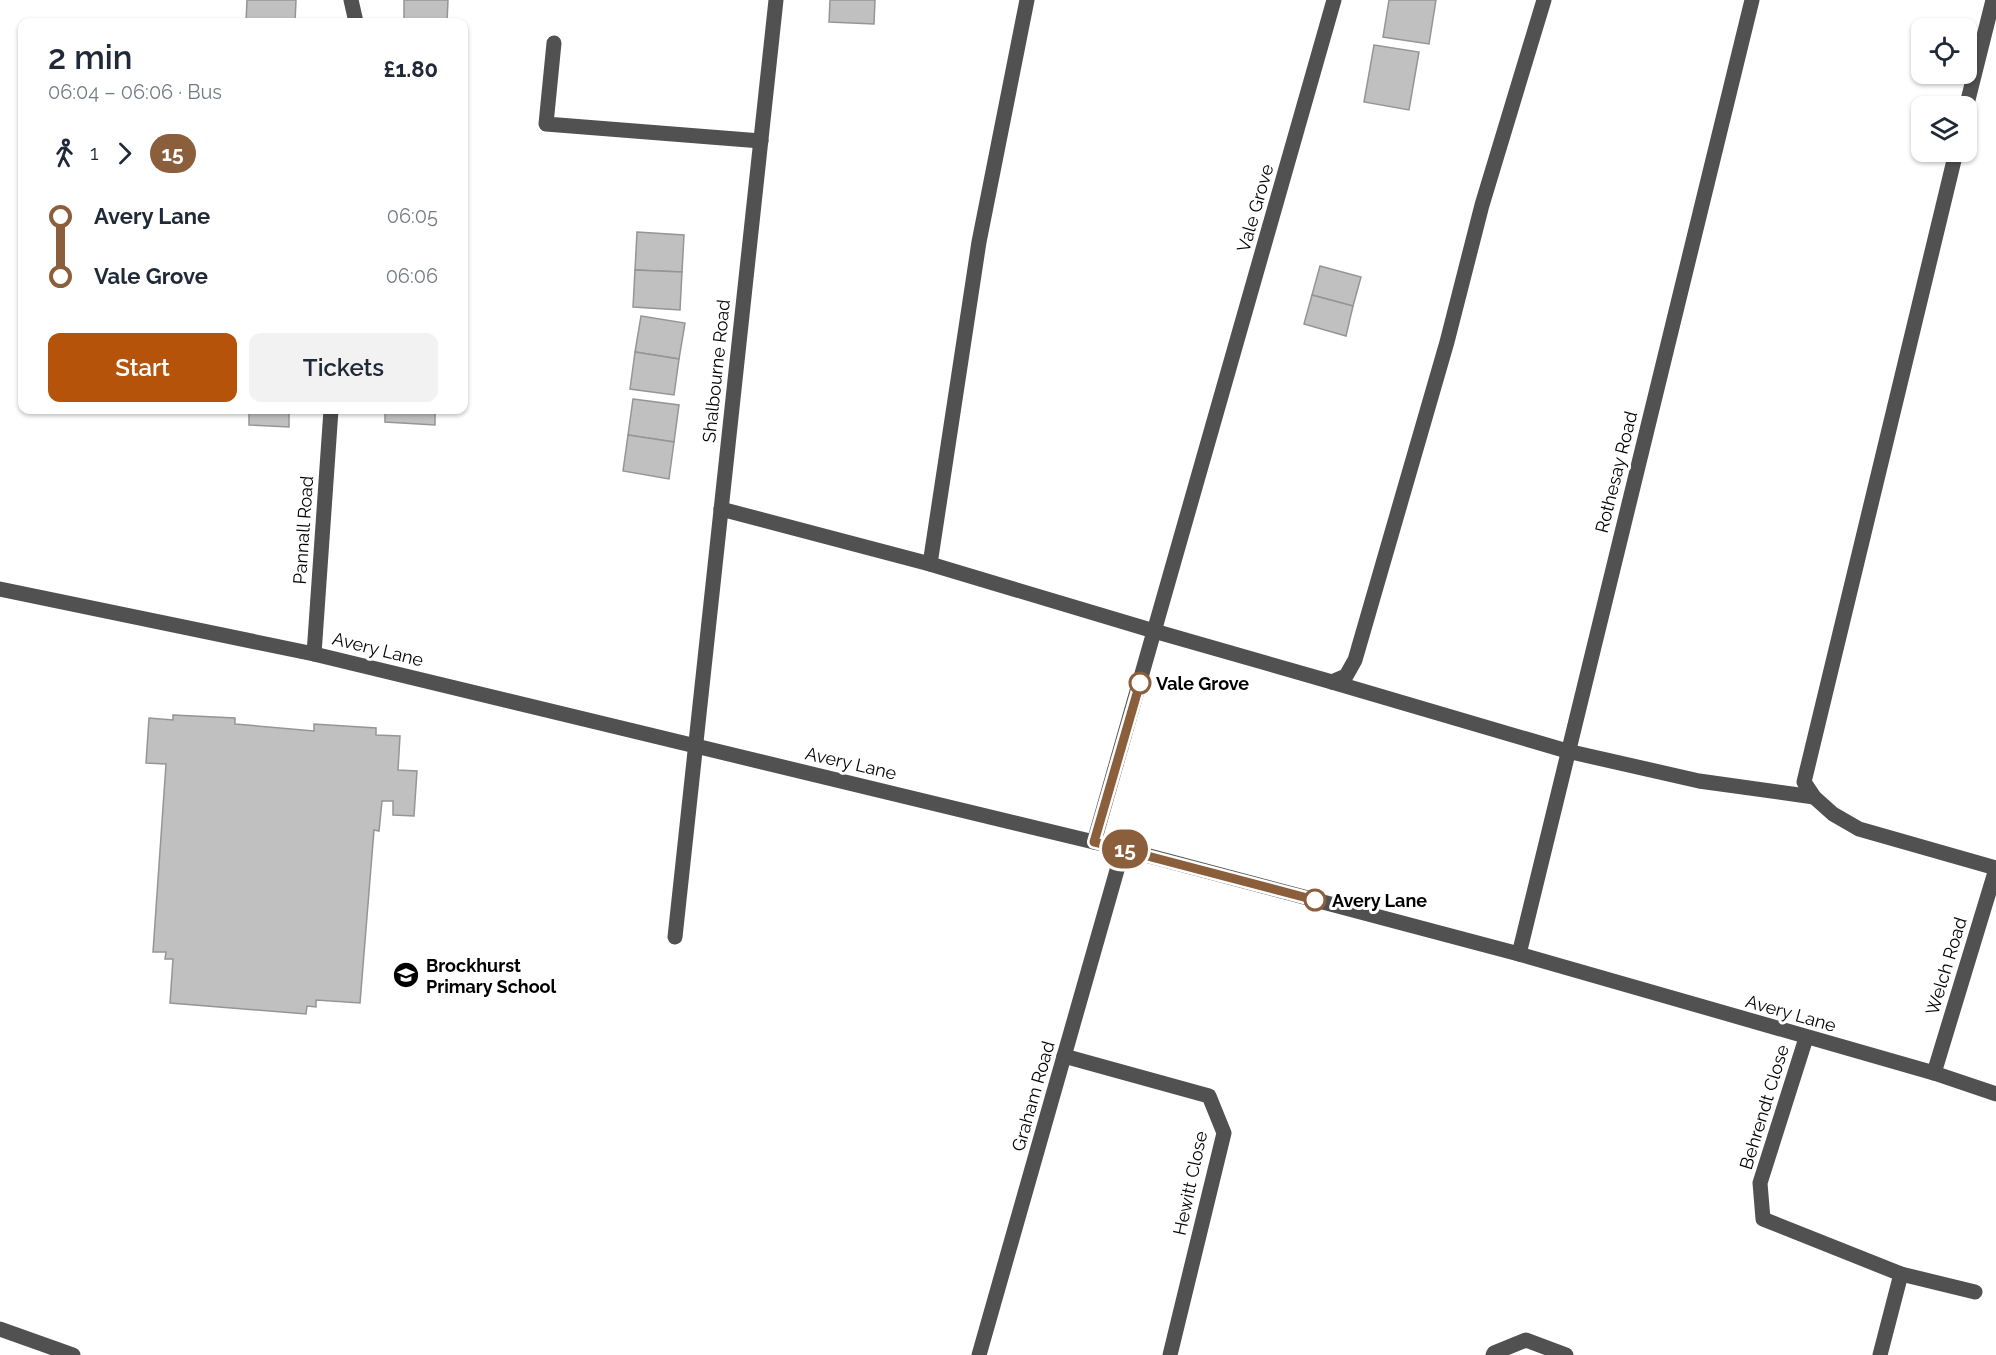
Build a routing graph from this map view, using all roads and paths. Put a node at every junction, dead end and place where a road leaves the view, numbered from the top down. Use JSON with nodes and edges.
{"nodes":[{"id":1,"x":351,"y":0,"type":"edge"},
{"id":2,"x":776,"y":0,"type":"edge"},
{"id":3,"x":1027,"y":0,"type":"edge"},
{"id":4,"x":1334,"y":0,"type":"edge"},
{"id":5,"x":1544,"y":0,"type":"edge"},
{"id":6,"x":1752,"y":0,"type":"edge"},
{"id":7,"x":1993,"y":0,"type":"edge"},
{"id":8,"x":355,"y":18,"type":"edge"},
{"id":9,"x":554,"y":44,"type":"dead end"},
{"id":10,"x":1969,"y":96,"type":"edge"},
{"id":11,"x":761,"y":141,"type":"junction"},
{"id":12,"x":1954,"y":162,"type":"edge"},
{"id":13,"x":331,"y":414,"type":"edge"},
{"id":14,"x":721,"y":509,"type":"junction"},
{"id":15,"x":930,"y":564,"type":"junction"},
{"id":16,"x":0,"y":589,"type":"edge"},
{"id":17,"x":1154,"y":631,"type":"junction"},
{"id":18,"x":314,"y":654,"type":"junction"},
{"id":19,"x":1332,"y":682,"type":"junction"},
{"id":20,"x":696,"y":746,"type":"junction"},
{"id":21,"x":1567,"y":751,"type":"junction"},
{"id":22,"x":1814,"y":797,"type":"junction"},
{"id":23,"x":1094,"y":842,"type":"junction"},
{"id":24,"x":1123,"y":849,"type":"junction"},
{"id":25,"x":1996,"y":869,"type":"edge"},
{"id":26,"x":675,"y":937,"type":"dead end"},
{"id":27,"x":1519,"y":954,"type":"junction"},
{"id":28,"x":1806,"y":1038,"type":"junction"},
{"id":29,"x":1064,"y":1056,"type":"junction"},
{"id":30,"x":1934,"y":1074,"type":"junction"},
{"id":31,"x":1996,"y":1094,"type":"edge"},
{"id":32,"x":1901,"y":1274,"type":"junction"},
{"id":33,"x":1975,"y":1292,"type":"dead end"},
{"id":34,"x":0,"y":1329,"type":"edge"},
{"id":35,"x":73,"y":1355,"type":"edge"},
{"id":36,"x":979,"y":1355,"type":"edge"},
{"id":37,"x":1170,"y":1355,"type":"edge"},
{"id":38,"x":1492,"y":1355,"type":"edge"},
{"id":39,"x":1566,"y":1355,"type":"edge"},
{"id":40,"x":1880,"y":1355,"type":"edge"}],
"edges":[{"from":1,"to":8,"type":"street"},
{"from":2,"to":11,"type":"street","name":"Shalbourne Road"},
{"from":3,"to":15,"type":"street"},
{"from":4,"to":17,"type":"street","name":"Vale Grove"},
{"from":5,"to":19,"type":"street"},
{"from":6,"to":21,"type":"street","name":"Rothesay Road"},
{"from":7,"to":10,"type":"street"},
{"from":9,"to":11,"type":"street"},
{"from":11,"to":14,"type":"street","name":"Shalbourne Road"},
{"from":12,"to":22,"type":"street"},
{"from":13,"to":18,"type":"street","name":"Pannall Road"},
{"from":14,"to":15,"type":"street"},
{"from":14,"to":20,"type":"street","name":"Shalbourne Road"},
{"from":15,"to":17,"type":"street"},
{"from":16,"to":18,"type":"street","name":"Avery Lane"},
{"from":17,"to":19,"type":"street"},
{"from":17,"to":23,"type":"street","name":"Vale Grove"},
{"from":18,"to":20,"type":"street","name":"Avery Lane"},
{"from":19,"to":21,"type":"street"},
{"from":20,"to":23,"type":"street","name":"Avery Lane"},
{"from":20,"to":26,"type":"street","name":"Shalbourne Road"},
{"from":21,"to":22,"type":"street"},
{"from":21,"to":27,"type":"street","name":"Rothesay Road"},
{"from":22,"to":25,"type":"street"},
{"from":23,"to":24,"type":"street","name":"Avery Lane"},
{"from":24,"to":27,"type":"street","name":"Avery Lane"},
{"from":24,"to":29,"type":"street","name":"Graham Road"},
{"from":25,"to":30,"type":"street","name":"Welch Road"},
{"from":27,"to":28,"type":"street","name":"Avery Lane"},
{"from":28,"to":30,"type":"street","name":"Avery Lane"},
{"from":28,"to":32,"type":"street","name":"Behrendt Close"},
{"from":29,"to":36,"type":"street","name":"Graham Road"},
{"from":29,"to":37,"type":"street","name":"Hewitt Close"},
{"from":30,"to":31,"type":"street","name":"Avery Lane"},
{"from":32,"to":33,"type":"street","name":"Behrendt Close"},
{"from":32,"to":40,"type":"street"},
{"from":34,"to":35,"type":"street"},
{"from":38,"to":39,"type":"street"}]}
